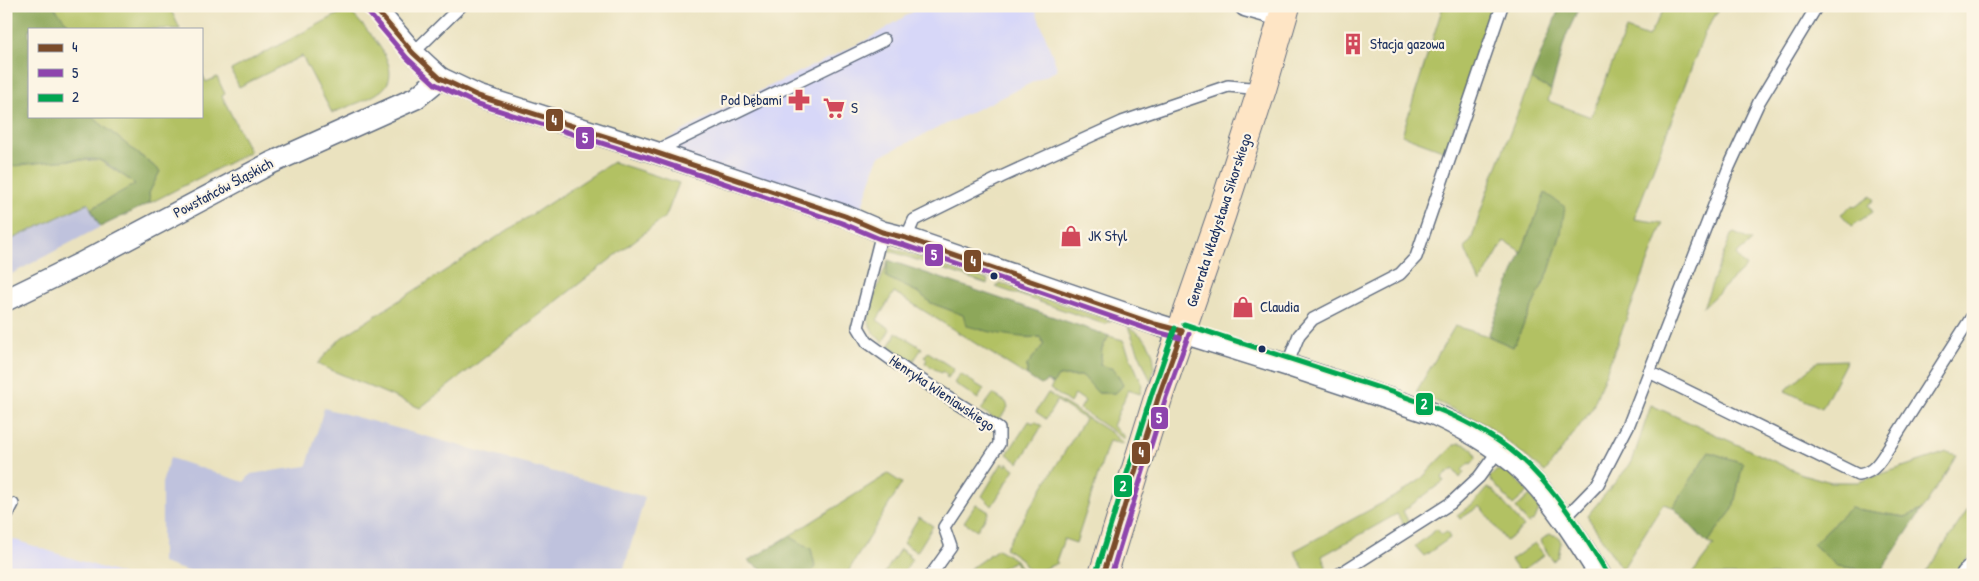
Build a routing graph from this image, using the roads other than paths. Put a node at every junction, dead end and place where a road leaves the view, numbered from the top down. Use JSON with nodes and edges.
{"nodes":[{"id":1,"x":373,"y":6,"type":"edge"},
{"id":2,"x":461,"y":6,"type":"edge"},
{"id":3,"x":1246,"y":6,"type":"edge"},
{"id":4,"x":1502,"y":6,"type":"edge"},
{"id":5,"x":1817,"y":6,"type":"edge"},
{"id":6,"x":1284,"y":11,"type":"edge"},
{"id":7,"x":884,"y":40,"type":"dead end"},
{"id":8,"x":413,"y":53,"type":"junction"},
{"id":9,"x":440,"y":78,"type":"junction"},
{"id":10,"x":1262,"y":89,"type":"junction"},
{"id":11,"x":654,"y":152,"type":"junction"},
{"id":12,"x":882,"y":232,"type":"junction"},
{"id":13,"x":906,"y":238,"type":"junction"},
{"id":14,"x":6,"y":300,"type":"edge"},
{"id":15,"x":1973,"y":315,"type":"edge"},
{"id":16,"x":1182,"y":331,"type":"junction"},
{"id":17,"x":1287,"y":365,"type":"junction"},
{"id":18,"x":1649,"y":372,"type":"junction"},
{"id":19,"x":1498,"y":451,"type":"junction"},
{"id":20,"x":13,"y":504,"type":"dead end"},
{"id":21,"x":6,"y":517,"type":"edge"},
{"id":22,"x":1562,"y":520,"type":"junction"},
{"id":23,"x":1973,"y":569,"type":"edge"},
{"id":24,"x":931,"y":575,"type":"edge"},
{"id":25,"x":1103,"y":575,"type":"edge"},
{"id":26,"x":1338,"y":575,"type":"edge"},
{"id":27,"x":1600,"y":575,"type":"edge"},
{"id":28,"x":1967,"y":575,"type":"edge"}],
"edges":[{"from":1,"to":8,"type":"street"},
{"from":2,"to":8,"type":"lane"},
{"from":3,"to":6,"type":"street"},
{"from":4,"to":17,"type":"lane"},
{"from":5,"to":18,"type":"lane"},
{"from":6,"to":10,"type":"street","name":"Generała Władysława Sikorskiego"},
{"from":7,"to":11,"type":"lane"},
{"from":8,"to":9,"type":"street"},
{"from":9,"to":11,"type":"street"},
{"from":9,"to":14,"type":"street","name":"Powstańców Śląskich"},
{"from":10,"to":13,"type":"lane"},
{"from":10,"to":16,"type":"street","name":"Generała Władysława Sikorskiego"},
{"from":11,"to":12,"type":"street"},
{"from":12,"to":13,"type":"street"},
{"from":12,"to":24,"type":"lane","name":"Henryka Wieniawskiego"},
{"from":13,"to":16,"type":"street"},
{"from":15,"to":18,"type":"lane"},
{"from":16,"to":17,"type":"street"},
{"from":16,"to":25,"type":"street","name":"Generała Władysława Sikorskiego"},
{"from":17,"to":19,"type":"street"},
{"from":18,"to":22,"type":"lane"},
{"from":19,"to":22,"type":"street"},
{"from":19,"to":26,"type":"lane"},
{"from":20,"to":21,"type":"lane"},
{"from":22,"to":27,"type":"street"},
{"from":23,"to":28,"type":"street"}]}
